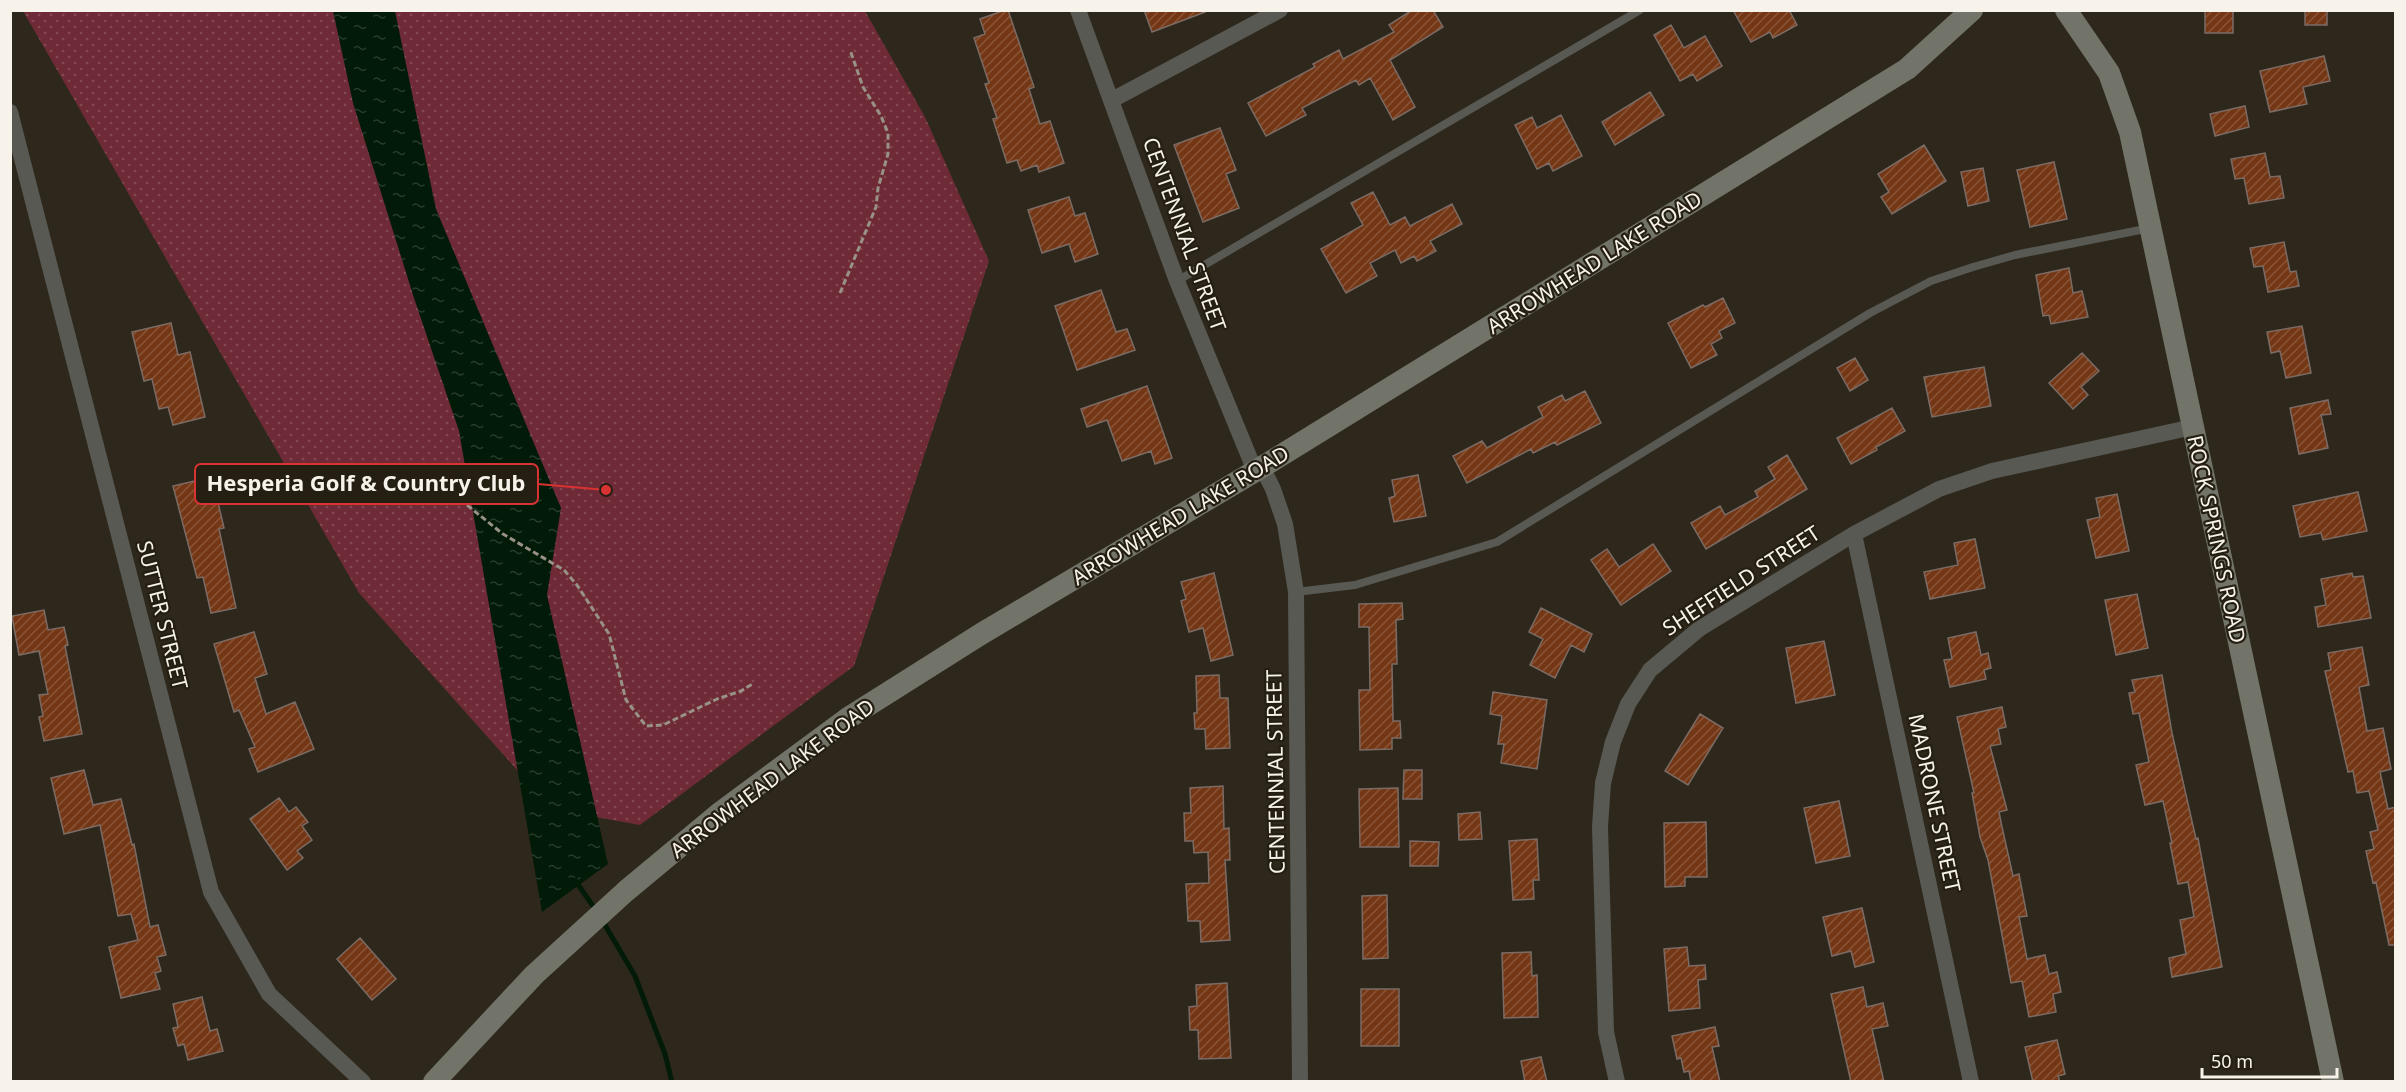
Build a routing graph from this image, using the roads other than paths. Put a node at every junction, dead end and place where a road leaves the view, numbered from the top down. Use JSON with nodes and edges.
{"nodes":[{"id":1,"x":1078,"y":10,"type":"edge"},
{"id":2,"x":1280,"y":10,"type":"edge"},
{"id":3,"x":1640,"y":10,"type":"edge"},
{"id":4,"x":1972,"y":10,"type":"edge"},
{"id":5,"x":2066,"y":10,"type":"edge"},
{"id":6,"x":1112,"y":100,"type":"junction"},
{"id":7,"x":10,"y":112,"type":"edge"},
{"id":8,"x":2151,"y":228,"type":"junction"},
{"id":9,"x":1177,"y":281,"type":"junction"},
{"id":10,"x":2193,"y":427,"type":"junction"},
{"id":11,"x":1258,"y":469,"type":"junction"},
{"id":12,"x":1854,"y":534,"type":"junction"},
{"id":13,"x":1296,"y":592,"type":"junction"},
{"id":14,"x":363,"y":1082,"type":"edge"},
{"id":15,"x":434,"y":1082,"type":"edge"},
{"id":16,"x":1300,"y":1082,"type":"edge"},
{"id":17,"x":1617,"y":1082,"type":"edge"},
{"id":18,"x":1971,"y":1082,"type":"edge"},
{"id":19,"x":2333,"y":1082,"type":"edge"}],
"edges":[{"from":1,"to":6,"type":"street","name":"CENTENNIAL STREET"},
{"from":2,"to":6,"type":"street"},
{"from":3,"to":9,"type":"lane"},
{"from":4,"to":11,"type":"main road","name":"ARROWHEAD LAKE ROAD"},
{"from":5,"to":8,"type":"main road","name":"ROCK SPRINGS ROAD"},
{"from":6,"to":9,"type":"street","name":"CENTENNIAL STREET"},
{"from":7,"to":14,"type":"street","name":"SUTTER STREET"},
{"from":8,"to":10,"type":"main road","name":"ROCK SPRINGS ROAD"},
{"from":8,"to":13,"type":"lane"},
{"from":9,"to":11,"type":"street","name":"CENTENNIAL STREET"},
{"from":10,"to":12,"type":"street","name":"SHEFFIELD STREET"},
{"from":10,"to":19,"type":"main road","name":"ROCK SPRINGS ROAD"},
{"from":11,"to":13,"type":"street","name":"CENTENNIAL STREET"},
{"from":11,"to":15,"type":"main road","name":"ARROWHEAD LAKE ROAD"},
{"from":12,"to":17,"type":"street","name":"SHEFFIELD STREET"},
{"from":12,"to":18,"type":"street","name":"MADRONE STREET"},
{"from":13,"to":16,"type":"street","name":"CENTENNIAL STREET"}]}
